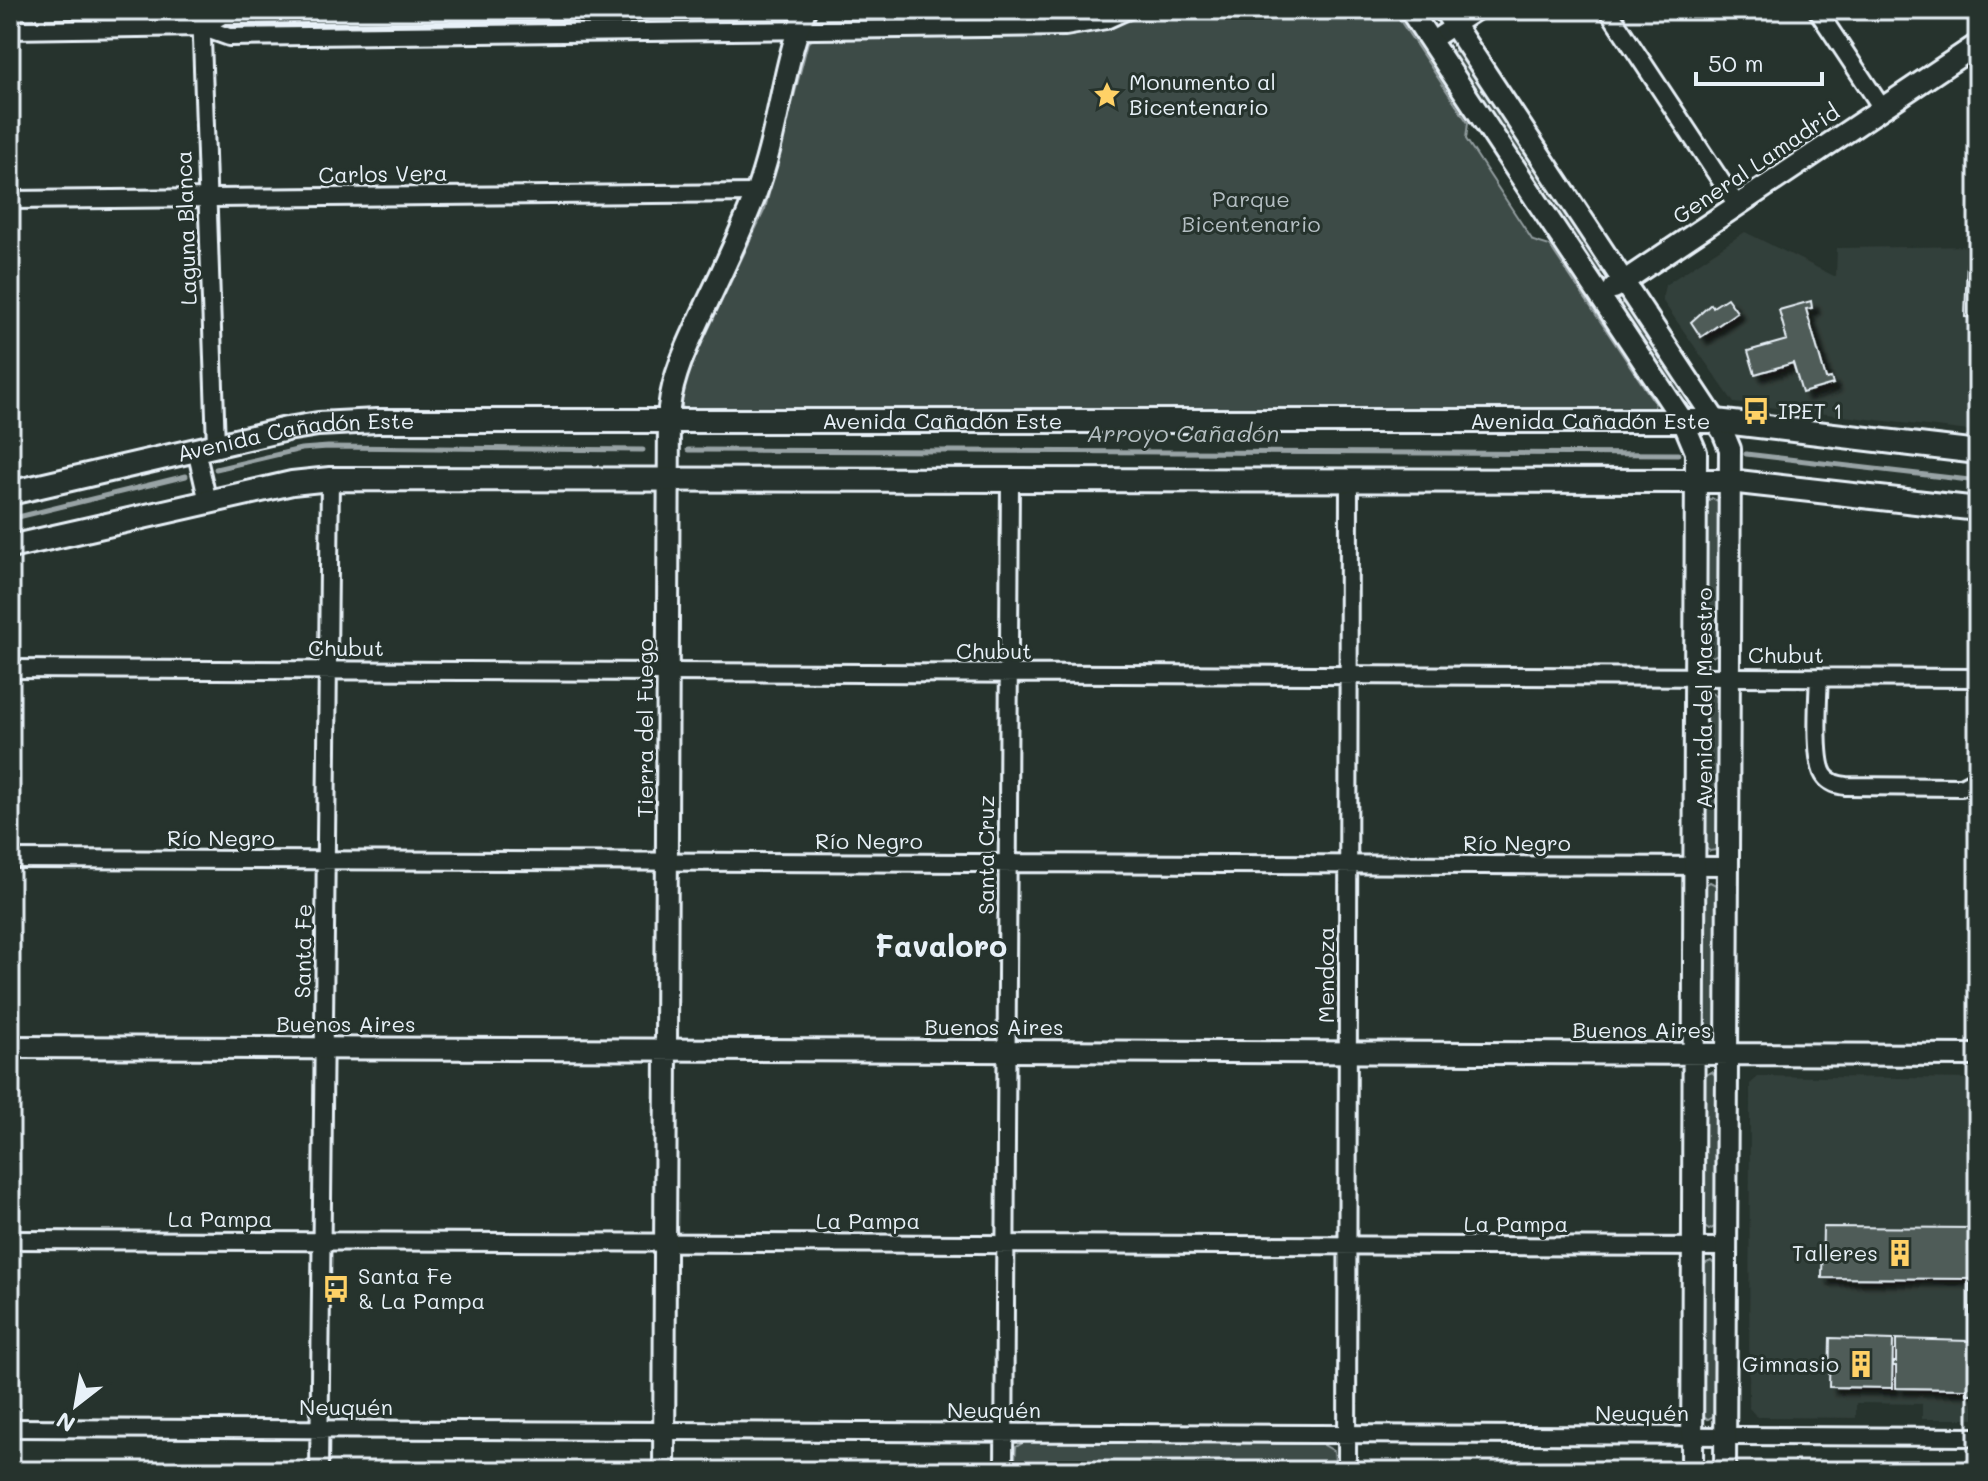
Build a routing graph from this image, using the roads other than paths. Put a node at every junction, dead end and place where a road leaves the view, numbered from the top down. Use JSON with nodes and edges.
{"nodes":[{"id":1,"x":644,"y":10,"type":"edge"},
{"id":2,"x":805,"y":10,"type":"edge"},
{"id":3,"x":1128,"y":10,"type":"edge"},
{"id":4,"x":1410,"y":10,"type":"edge"},
{"id":5,"x":1478,"y":10,"type":"edge"},
{"id":6,"x":1608,"y":10,"type":"edge"},
{"id":7,"x":1817,"y":10,"type":"edge"},
{"id":8,"x":394,"y":11,"type":"edge"},
{"id":9,"x":201,"y":18,"type":"edge"},
{"id":10,"x":1449,"y":18,"type":"edge"},
{"id":11,"x":10,"y":30,"type":"edge"},
{"id":12,"x":796,"y":32,"type":"junction"},
{"id":13,"x":394,"y":36,"type":"junction"},
{"id":14,"x":1431,"y":41,"type":"junction"},
{"id":15,"x":1978,"y":44,"type":"edge"},
{"id":16,"x":1882,"y":108,"type":"junction"},
{"id":17,"x":756,"y":193,"type":"junction"},
{"id":18,"x":207,"y":198,"type":"junction"},
{"id":19,"x":10,"y":200,"type":"edge"},
{"id":20,"x":1737,"y":205,"type":"junction"},
{"id":21,"x":1623,"y":281,"type":"junction"},
{"id":22,"x":1600,"y":296,"type":"junction"},
{"id":23,"x":669,"y":421,"type":"junction"},
{"id":24,"x":1683,"y":421,"type":"junction"},
{"id":25,"x":1716,"y":421,"type":"junction"},
{"id":26,"x":206,"y":448,"type":"junction"},
{"id":27,"x":1978,"y":452,"type":"edge"},
{"id":28,"x":330,"y":479,"type":"junction"},
{"id":29,"x":670,"y":479,"type":"junction"},
{"id":30,"x":1010,"y":480,"type":"junction"},
{"id":31,"x":1349,"y":480,"type":"junction"},
{"id":32,"x":1697,"y":481,"type":"junction"},
{"id":33,"x":1729,"y":481,"type":"junction"},
{"id":34,"x":10,"y":493,"type":"edge"},
{"id":35,"x":208,"y":502,"type":"junction"},
{"id":36,"x":1978,"y":509,"type":"edge"},
{"id":37,"x":10,"y":547,"type":"edge"},
{"id":38,"x":10,"y":669,"type":"edge"},
{"id":39,"x":328,"y":670,"type":"junction"},
{"id":40,"x":669,"y":671,"type":"junction"},
{"id":41,"x":1009,"y":673,"type":"junction"},
{"id":42,"x":1349,"y":675,"type":"junction"},
{"id":43,"x":1696,"y":677,"type":"junction"},
{"id":44,"x":1729,"y":677,"type":"junction"},
{"id":45,"x":1819,"y":677,"type":"junction"},
{"id":46,"x":1978,"y":678,"type":"edge"},
{"id":47,"x":1978,"y":778,"type":"edge"},
{"id":48,"x":10,"y":859,"type":"edge"},
{"id":49,"x":326,"y":860,"type":"junction"},
{"id":50,"x":668,"y":862,"type":"junction"},
{"id":51,"x":1008,"y":863,"type":"junction"},
{"id":52,"x":1348,"y":865,"type":"junction"},
{"id":53,"x":1695,"y":866,"type":"junction"},
{"id":54,"x":1728,"y":866,"type":"junction"},
{"id":55,"x":10,"y":1047,"type":"edge"},
{"id":56,"x":323,"y":1048,"type":"junction"},
{"id":57,"x":667,"y":1050,"type":"junction"},
{"id":58,"x":1007,"y":1051,"type":"junction"},
{"id":59,"x":1348,"y":1052,"type":"junction"},
{"id":60,"x":1694,"y":1054,"type":"junction"},
{"id":61,"x":1727,"y":1054,"type":"junction"},
{"id":62,"x":1978,"y":1055,"type":"edge"},
{"id":63,"x":10,"y":1240,"type":"edge"},
{"id":64,"x":321,"y":1241,"type":"junction"},
{"id":65,"x":666,"y":1242,"type":"junction"},
{"id":66,"x":1006,"y":1244,"type":"junction"},
{"id":67,"x":1347,"y":1245,"type":"junction"},
{"id":68,"x":1693,"y":1247,"type":"junction"},
{"id":69,"x":1726,"y":1247,"type":"junction"},
{"id":70,"x":10,"y":1428,"type":"edge"},
{"id":71,"x":319,"y":1429,"type":"junction"},
{"id":72,"x":664,"y":1431,"type":"junction"},
{"id":73,"x":1005,"y":1432,"type":"junction"},
{"id":74,"x":1347,"y":1434,"type":"junction"},
{"id":75,"x":1692,"y":1435,"type":"junction"},
{"id":76,"x":1725,"y":1436,"type":"junction"},
{"id":77,"x":1978,"y":1437,"type":"edge"},
{"id":78,"x":319,"y":1471,"type":"edge"},
{"id":79,"x":664,"y":1471,"type":"edge"},
{"id":80,"x":1004,"y":1471,"type":"edge"},
{"id":81,"x":1347,"y":1471,"type":"edge"},
{"id":82,"x":1692,"y":1471,"type":"edge"},
{"id":83,"x":1725,"y":1471,"type":"edge"}],
"edges":[{"from":1,"to":8,"type":"street"},
{"from":2,"to":12,"type":"street","name":"Tierra del Fuego"},
{"from":3,"to":12,"type":"street"},
{"from":4,"to":14,"type":"street","name":"Avenida del Maestro"},
{"from":5,"to":10,"type":"street"},
{"from":6,"to":20,"type":"street"},
{"from":7,"to":16,"type":"street"},
{"from":8,"to":9,"type":"street"},
{"from":8,"to":13,"type":"street"},
{"from":9,"to":11,"type":"street"},
{"from":9,"to":13,"type":"street"},
{"from":9,"to":18,"type":"street","name":"Laguna Blanca"},
{"from":10,"to":14,"type":"street"},
{"from":10,"to":21,"type":"street","name":"Avenida del Maestro"},
{"from":12,"to":13,"type":"street"},
{"from":12,"to":17,"type":"street","name":"Tierra del Fuego"},
{"from":14,"to":22,"type":"street","name":"Avenida del Maestro"},
{"from":15,"to":16,"type":"street","name":"General Lamadrid"},
{"from":16,"to":20,"type":"street","name":"General Lamadrid"},
{"from":17,"to":18,"type":"street","name":"Carlos Vera"},
{"from":17,"to":23,"type":"street","name":"Tierra del Fuego"},
{"from":18,"to":19,"type":"street","name":"Carlos Vera"},
{"from":18,"to":26,"type":"street","name":"Laguna Blanca"},
{"from":20,"to":21,"type":"street","name":"General Lamadrid"},
{"from":21,"to":22,"type":"street","name":"General Lamadrid"},
{"from":21,"to":25,"type":"street","name":"Avenida del Maestro"},
{"from":22,"to":24,"type":"street","name":"Avenida del Maestro"},
{"from":23,"to":24,"type":"main road","name":"Avenida Cañadón Este"},
{"from":23,"to":26,"type":"main road","name":"Avenida Cañadón Este"},
{"from":23,"to":29,"type":"street","name":"Tierra del Fuego"},
{"from":24,"to":25,"type":"main road","name":"Avenida Cañadón Este"},
{"from":24,"to":32,"type":"street","name":"Avenida del Maestro"},
{"from":25,"to":27,"type":"main road","name":"Avenida Cañadón Este"},
{"from":25,"to":33,"type":"street","name":"Avenida del Maestro"},
{"from":26,"to":34,"type":"main road","name":"Avenida Cañadón Este"},
{"from":26,"to":35,"type":"street","name":"Laguna Blanca"},
{"from":28,"to":29,"type":"main road","name":"Avenida Cañadón Este"},
{"from":28,"to":35,"type":"main road","name":"Avenida Cañadón Este"},
{"from":28,"to":39,"type":"street","name":"Santa Fe"},
{"from":29,"to":30,"type":"main road","name":"Avenida Cañadón Este"},
{"from":29,"to":40,"type":"street","name":"Tierra del Fuego"},
{"from":30,"to":31,"type":"main road","name":"Avenida Cañadón Este"},
{"from":30,"to":41,"type":"street","name":"Santa Cruz"},
{"from":31,"to":32,"type":"main road","name":"Avenida Cañadón Este"},
{"from":31,"to":42,"type":"street","name":"Mendoza"},
{"from":32,"to":33,"type":"main road","name":"Avenida Cañadón Este"},
{"from":32,"to":43,"type":"street","name":"Avenida del Maestro"},
{"from":33,"to":36,"type":"main road","name":"Avenida Cañadón Este"},
{"from":33,"to":44,"type":"street","name":"Avenida del Maestro"},
{"from":35,"to":37,"type":"main road","name":"Avenida Cañadón Este"},
{"from":38,"to":39,"type":"street","name":"Chubut"},
{"from":39,"to":40,"type":"street","name":"Chubut"},
{"from":39,"to":49,"type":"street","name":"Santa Fe"},
{"from":40,"to":41,"type":"street","name":"Chubut"},
{"from":40,"to":50,"type":"street","name":"Tierra del Fuego"},
{"from":41,"to":42,"type":"street","name":"Chubut"},
{"from":41,"to":51,"type":"street","name":"Santa Cruz"},
{"from":42,"to":43,"type":"street","name":"Chubut"},
{"from":42,"to":52,"type":"street","name":"Mendoza"},
{"from":43,"to":44,"type":"street","name":"Chubut"},
{"from":43,"to":53,"type":"street","name":"Avenida del Maestro"},
{"from":44,"to":45,"type":"street","name":"Chubut"},
{"from":44,"to":54,"type":"street","name":"Avenida del Maestro"},
{"from":45,"to":46,"type":"street","name":"Chubut"},
{"from":45,"to":47,"type":"street"},
{"from":48,"to":49,"type":"street","name":"Río Negro"},
{"from":49,"to":50,"type":"street","name":"Río Negro"},
{"from":49,"to":56,"type":"street","name":"Santa Fe"},
{"from":50,"to":51,"type":"street","name":"Río Negro"},
{"from":50,"to":57,"type":"street","name":"Tierra del Fuego"},
{"from":51,"to":52,"type":"street","name":"Río Negro"},
{"from":51,"to":58,"type":"street","name":"Santa Cruz"},
{"from":52,"to":53,"type":"street","name":"Río Negro"},
{"from":52,"to":59,"type":"street","name":"Mendoza"},
{"from":53,"to":54,"type":"street","name":"Río Negro"},
{"from":53,"to":60,"type":"street","name":"Avenida del Maestro"},
{"from":54,"to":61,"type":"street","name":"Avenida del Maestro"},
{"from":55,"to":56,"type":"street","name":"Buenos Aires"},
{"from":56,"to":57,"type":"street","name":"Buenos Aires"},
{"from":56,"to":64,"type":"street","name":"Santa Fe"},
{"from":57,"to":58,"type":"street","name":"Buenos Aires"},
{"from":57,"to":65,"type":"street","name":"Tierra del Fuego"},
{"from":58,"to":59,"type":"street","name":"Buenos Aires"},
{"from":58,"to":66,"type":"street","name":"Santa Cruz"},
{"from":59,"to":60,"type":"street","name":"Buenos Aires"},
{"from":59,"to":67,"type":"street","name":"Mendoza"},
{"from":60,"to":61,"type":"street","name":"Buenos Aires"},
{"from":60,"to":68,"type":"street","name":"Avenida del Maestro"},
{"from":61,"to":62,"type":"street","name":"Buenos Aires"},
{"from":61,"to":69,"type":"street","name":"Avenida del Maestro"},
{"from":63,"to":64,"type":"street","name":"La Pampa"},
{"from":64,"to":65,"type":"street","name":"La Pampa"},
{"from":64,"to":71,"type":"street","name":"Santa Fe"},
{"from":65,"to":66,"type":"street","name":"La Pampa"},
{"from":65,"to":72,"type":"street","name":"Tierra del Fuego"},
{"from":66,"to":67,"type":"street","name":"La Pampa"},
{"from":66,"to":73,"type":"street","name":"Santa Cruz"},
{"from":67,"to":68,"type":"street","name":"La Pampa"},
{"from":67,"to":74,"type":"street","name":"Mendoza"},
{"from":68,"to":69,"type":"street","name":"La Pampa"},
{"from":68,"to":75,"type":"street","name":"Avenida del Maestro"},
{"from":69,"to":76,"type":"street","name":"Avenida del Maestro"},
{"from":70,"to":71,"type":"street","name":"Neuquén"},
{"from":71,"to":72,"type":"street","name":"Neuquén"},
{"from":71,"to":78,"type":"street","name":"Santa Fe"},
{"from":72,"to":73,"type":"street","name":"Neuquén"},
{"from":72,"to":79,"type":"street","name":"Tierra del Fuego"},
{"from":73,"to":74,"type":"street","name":"Neuquén"},
{"from":73,"to":80,"type":"street","name":"Santa Cruz"},
{"from":74,"to":75,"type":"street","name":"Neuquén"},
{"from":74,"to":81,"type":"street","name":"Mendoza"},
{"from":75,"to":76,"type":"street","name":"Neuquén"},
{"from":75,"to":82,"type":"street","name":"Avenida del Maestro"},
{"from":76,"to":77,"type":"street","name":"Neuquén"},
{"from":76,"to":83,"type":"street","name":"Avenida del Maestro"}]}
